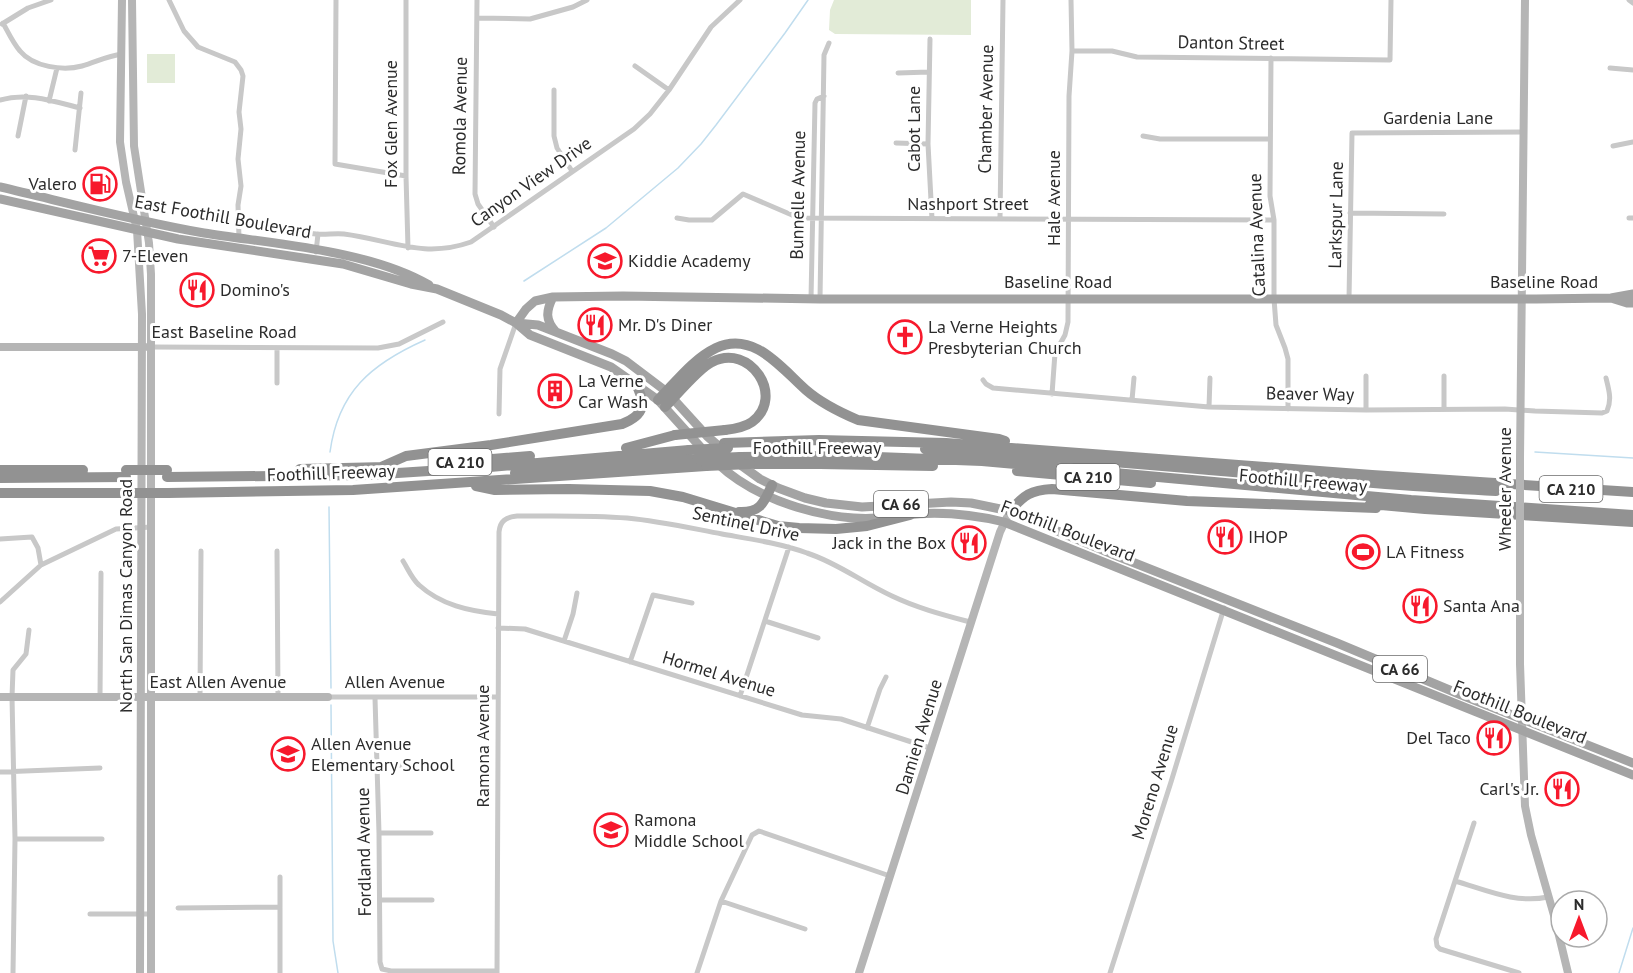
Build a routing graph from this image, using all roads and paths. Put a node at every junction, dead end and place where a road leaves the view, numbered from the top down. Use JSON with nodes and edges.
{"nodes":[{"id":1,"x":51,"y":0,"type":"edge"},
{"id":2,"x":122,"y":0,"type":"edge"},
{"id":3,"x":132,"y":0,"type":"edge"},
{"id":4,"x":169,"y":0,"type":"edge"},
{"id":5,"x":336,"y":0,"type":"edge"},
{"id":6,"x":406,"y":0,"type":"edge"},
{"id":7,"x":477,"y":0,"type":"edge"},
{"id":8,"x":588,"y":0,"type":"edge"},
{"id":9,"x":740,"y":0,"type":"edge"},
{"id":10,"x":1003,"y":0,"type":"edge"},
{"id":11,"x":1071,"y":0,"type":"edge"},
{"id":12,"x":1391,"y":0,"type":"edge"},
{"id":13,"x":1525,"y":0,"type":"edge"},
{"id":14,"x":1629,"y":0,"type":"edge"},
{"id":15,"x":572,"y":3,"type":"edge"},
{"id":16,"x":1633,"y":3,"type":"edge"},
{"id":17,"x":477,"y":18,"type":"junction"},
{"id":18,"x":1,"y":24,"type":"edge"},
{"id":19,"x":930,"y":39,"type":"dead end"},
{"id":20,"x":829,"y":43,"type":"dead end"},
{"id":21,"x":1072,"y":51,"type":"junction"},
{"id":22,"x":122,"y":54,"type":"junction"},
{"id":23,"x":1271,"y":58,"type":"junction"},
{"id":24,"x":635,"y":66,"type":"dead end"},
{"id":25,"x":57,"y":68,"type":"junction"},
{"id":26,"x":1610,"y":68,"type":"dead end"},
{"id":27,"x":1633,"y":70,"type":"edge"},
{"id":28,"x":929,"y":72,"type":"junction"},
{"id":29,"x":898,"y":73,"type":"dead end"},
{"id":30,"x":555,"y":90,"type":"dead end"},
{"id":31,"x":669,"y":90,"type":"junction"},
{"id":32,"x":81,"y":93,"type":"dead end"},
{"id":33,"x":26,"y":96,"type":"junction"},
{"id":34,"x":824,"y":96,"type":"junction"},
{"id":35,"x":0,"y":100,"type":"edge"},
{"id":36,"x":49,"y":100,"type":"junction"},
{"id":37,"x":80,"y":108,"type":"junction"},
{"id":38,"x":1524,"y":132,"type":"junction"},
{"id":39,"x":1352,"y":133,"type":"joint"},
{"id":40,"x":18,"y":136,"type":"dead end"},
{"id":41,"x":1143,"y":136,"type":"dead end"},
{"id":42,"x":1270,"y":139,"type":"junction"},
{"id":43,"x":1633,"y":142,"type":"edge"},
{"id":44,"x":896,"y":143,"type":"dead end"},
{"id":45,"x":928,"y":144,"type":"junction"},
{"id":46,"x":1612,"y":146,"type":"dead end"},
{"id":47,"x":75,"y":150,"type":"dead end"},
{"id":48,"x":572,"y":171,"type":"junction"},
{"id":49,"x":406,"y":176,"type":"junction"},
{"id":50,"x":0,"y":187,"type":"edge"},
{"id":51,"x":0,"y":199,"type":"edge"},
{"id":52,"x":1350,"y":213,"type":"junction"},
{"id":53,"x":1444,"y":214,"type":"dead end"},
{"id":54,"x":677,"y":218,"type":"dead end"},
{"id":55,"x":812,"y":218,"type":"junction"},
{"id":56,"x":821,"y":218,"type":"junction"},
{"id":57,"x":1000,"y":218,"type":"junction"},
{"id":58,"x":1068,"y":218,"type":"junction"},
{"id":59,"x":932,"y":219,"type":"junction"},
{"id":60,"x":135,"y":220,"type":"junction"},
{"id":61,"x":1274,"y":220,"type":"junction"},
{"id":62,"x":238,"y":222,"type":"junction"},
{"id":63,"x":147,"y":227,"type":"junction"},
{"id":64,"x":494,"y":227,"type":"junction"},
{"id":65,"x":137,"y":230,"type":"junction"},
{"id":66,"x":318,"y":234,"type":"junction"},
{"id":67,"x":239,"y":238,"type":"junction"},
{"id":68,"x":408,"y":248,"type":"junction"},
{"id":69,"x":316,"y":255,"type":"junction"},
{"id":70,"x":1633,"y":294,"type":"edge"},
{"id":71,"x":553,"y":297,"type":"junction"},
{"id":72,"x":1068,"y":298,"type":"junction"},
{"id":73,"x":1611,"y":298,"type":"junction"},
{"id":74,"x":815,"y":299,"type":"junction"},
{"id":75,"x":1274,"y":299,"type":"junction"},
{"id":76,"x":1349,"y":299,"type":"junction"},
{"id":77,"x":1522,"y":299,"type":"junction"},
{"id":78,"x":1633,"y":303,"type":"edge"},
{"id":79,"x":443,"y":322,"type":"dead end"},
{"id":80,"x":516,"y":323,"type":"junction"},
{"id":81,"x":556,"y":332,"type":"junction"},
{"id":82,"x":0,"y":347,"type":"edge"},
{"id":83,"x":142,"y":347,"type":"junction"},
{"id":84,"x":152,"y":347,"type":"junction"},
{"id":85,"x":277,"y":348,"type":"junction"},
{"id":86,"x":1366,"y":376,"type":"dead end"},
{"id":87,"x":1444,"y":376,"type":"dead end"},
{"id":88,"x":1134,"y":378,"type":"dead end"},
{"id":89,"x":1210,"y":378,"type":"dead end"},
{"id":90,"x":1606,"y":378,"type":"dead end"},
{"id":91,"x":983,"y":380,"type":"dead end"},
{"id":92,"x":277,"y":383,"type":"dead end"},
{"id":93,"x":636,"y":384,"type":"junction"},
{"id":94,"x":1052,"y":394,"type":"junction"},
{"id":95,"x":670,"y":395,"type":"junction"},
{"id":96,"x":1132,"y":400,"type":"junction"},
{"id":97,"x":662,"y":404,"type":"junction"},
{"id":98,"x":1209,"y":407,"type":"junction"},
{"id":99,"x":1288,"y":409,"type":"junction"},
{"id":100,"x":1444,"y":409,"type":"junction"},
{"id":101,"x":1366,"y":410,"type":"junction"},
{"id":102,"x":1520,"y":410,"type":"junction"},
{"id":103,"x":499,"y":414,"type":"dead end"},
{"id":104,"x":726,"y":446,"type":"junction"},
{"id":105,"x":1022,"y":447,"type":"junction"},
{"id":106,"x":626,"y":448,"type":"junction"},
{"id":107,"x":687,"y":448,"type":"junction"},
{"id":108,"x":701,"y":463,"type":"junction"},
{"id":109,"x":381,"y":467,"type":"junction"},
{"id":110,"x":0,"y":470,"type":"edge"},
{"id":111,"x":0,"y":478,"type":"edge"},
{"id":112,"x":302,"y":480,"type":"junction"},
{"id":113,"x":126,"y":482,"type":"junction"},
{"id":114,"x":167,"y":482,"type":"junction"},
{"id":115,"x":461,"y":483,"type":"junction"},
{"id":116,"x":1509,"y":485,"type":"junction"},
{"id":117,"x":770,"y":490,"type":"junction"},
{"id":118,"x":1633,"y":492,"type":"edge"},
{"id":119,"x":0,"y":493,"type":"edge"},
{"id":120,"x":1425,"y":509,"type":"junction"},
{"id":121,"x":730,"y":511,"type":"junction"},
{"id":122,"x":1010,"y":512,"type":"junction"},
{"id":123,"x":909,"y":515,"type":"junction"},
{"id":124,"x":1633,"y":515,"type":"edge"},
{"id":125,"x":503,"y":521,"type":"joint"},
{"id":126,"x":1004,"y":522,"type":"junction"},
{"id":127,"x":1633,"y":522,"type":"edge"},
{"id":128,"x":152,"y":527,"type":"junction"},
{"id":129,"x":140,"y":528,"type":"junction"},
{"id":130,"x":0,"y":539,"type":"edge"},
{"id":131,"x":789,"y":547,"type":"junction"},
{"id":132,"x":201,"y":551,"type":"dead end"},
{"id":133,"x":277,"y":551,"type":"dead end"},
{"id":134,"x":403,"y":561,"type":"dead end"},
{"id":135,"x":41,"y":565,"type":"junction"},
{"id":136,"x":101,"y":573,"type":"dead end"},
{"id":137,"x":577,"y":593,"type":"dead end"},
{"id":138,"x":1227,"y":599,"type":"junction"},
{"id":139,"x":0,"y":602,"type":"edge"},
{"id":140,"x":692,"y":603,"type":"dead end"},
{"id":141,"x":1223,"y":610,"type":"junction"},
{"id":142,"x":498,"y":614,"type":"junction"},
{"id":143,"x":765,"y":621,"type":"junction"},
{"id":144,"x":970,"y":622,"type":"junction"},
{"id":145,"x":498,"y":628,"type":"junction"},
{"id":146,"x":29,"y":630,"type":"dead end"},
{"id":147,"x":818,"y":638,"type":"dead end"},
{"id":148,"x":564,"y":642,"type":"junction"},
{"id":149,"x":630,"y":662,"type":"junction"},
{"id":150,"x":886,"y":677,"type":"dead end"},
{"id":151,"x":740,"y":696,"type":"junction"},
{"id":152,"x":100,"y":697,"type":"junction"},
{"id":153,"x":141,"y":697,"type":"junction"},
{"id":154,"x":151,"y":697,"type":"junction"},
{"id":155,"x":200,"y":697,"type":"junction"},
{"id":156,"x":278,"y":697,"type":"junction"},
{"id":157,"x":498,"y":697,"type":"junction"},
{"id":158,"x":0,"y":698,"type":"edge"},
{"id":159,"x":12,"y":698,"type":"junction"},
{"id":160,"x":328,"y":698,"type":"joint"},
{"id":161,"x":375,"y":698,"type":"junction"},
{"id":162,"x":1522,"y":718,"type":"junction"},
{"id":163,"x":867,"y":728,"type":"junction"},
{"id":164,"x":1522,"y":730,"type":"junction"},
{"id":165,"x":930,"y":748,"type":"junction"},
{"id":166,"x":1633,"y":763,"type":"edge"},
{"id":167,"x":429,"y":764,"type":"dead end"},
{"id":168,"x":377,"y":766,"type":"junction"},
{"id":169,"x":100,"y":768,"type":"dead end"},
{"id":170,"x":0,"y":772,"type":"edge"},
{"id":171,"x":14,"y":772,"type":"junction"},
{"id":172,"x":1633,"y":775,"type":"edge"},
{"id":173,"x":1474,"y":823,"type":"dead end"},
{"id":174,"x":379,"y":833,"type":"junction"},
{"id":175,"x":431,"y":833,"type":"dead end"},
{"id":176,"x":15,"y":839,"type":"junction"},
{"id":177,"x":102,"y":839,"type":"dead end"},
{"id":178,"x":890,"y":876,"type":"junction"},
{"id":179,"x":280,"y":877,"type":"dead end"},
{"id":180,"x":1455,"y":881,"type":"junction"},
{"id":181,"x":1548,"y":897,"type":"junction"},
{"id":182,"x":380,"y":900,"type":"junction"},
{"id":183,"x":432,"y":900,"type":"dead end"},
{"id":184,"x":721,"y":901,"type":"junction"},
{"id":185,"x":280,"y":907,"type":"junction"},
{"id":186,"x":178,"y":908,"type":"dead end"},
{"id":187,"x":90,"y":914,"type":"dead end"},
{"id":188,"x":141,"y":914,"type":"junction"},
{"id":189,"x":151,"y":914,"type":"junction"},
{"id":190,"x":806,"y":929,"type":"dead end"},
{"id":191,"x":497,"y":972,"type":"edge"},
{"id":192,"x":13,"y":973,"type":"edge"},
{"id":193,"x":140,"y":973,"type":"edge"},
{"id":194,"x":151,"y":973,"type":"edge"},
{"id":195,"x":280,"y":973,"type":"edge"},
{"id":196,"x":697,"y":973,"type":"edge"},
{"id":197,"x":859,"y":973,"type":"edge"},
{"id":198,"x":1110,"y":973,"type":"edge"},
{"id":199,"x":1519,"y":973,"type":"edge"},
{"id":200,"x":1568,"y":973,"type":"edge"}],
"edges":[{"from":1,"to":18,"type":"street"},
{"from":2,"to":22,"type":"main road","name":"North San Dimas Canyon Road"},
{"from":3,"to":63,"type":"main road","name":"North San Dimas Canyon Road"},
{"from":4,"to":62,"type":"street"},
{"from":5,"to":49,"type":"street"},
{"from":6,"to":49,"type":"street","name":"Fox Glen Avenue"},
{"from":7,"to":17,"type":"street","name":"Romola Avenue"},
{"from":8,"to":15,"type":"street"},
{"from":9,"to":31,"type":"street","name":"Canyon View Drive"},
{"from":10,"to":57,"type":"street","name":"Chamber Avenue"},
{"from":11,"to":21,"type":"street","name":"Hale Avenue"},
{"from":12,"to":23,"type":"street","name":"Danton Street"},
{"from":13,"to":38,"type":"main road","name":"Wheeler Avenue"},
{"from":14,"to":16,"type":"street"},
{"from":15,"to":17,"type":"street"},
{"from":17,"to":64,"type":"street","name":"Romola Avenue"},
{"from":18,"to":25,"type":"street"},
{"from":19,"to":28,"type":"street","name":"Cabot Lane"},
{"from":20,"to":34,"type":"street","name":"Bunnelle Avenue"},
{"from":21,"to":23,"type":"street","name":"Danton Street"},
{"from":21,"to":58,"type":"street","name":"Hale Avenue"},
{"from":22,"to":25,"type":"street"},
{"from":22,"to":60,"type":"main road","name":"North San Dimas Canyon Road"},
{"from":23,"to":42,"type":"street","name":"Catalina Avenue"},
{"from":24,"to":31,"type":"street"},
{"from":25,"to":36,"type":"street"},
{"from":26,"to":27,"type":"street"},
{"from":28,"to":29,"type":"street"},
{"from":28,"to":45,"type":"street","name":"Cabot Lane"},
{"from":30,"to":48,"type":"street"},
{"from":31,"to":48,"type":"street","name":"Canyon View Drive"},
{"from":32,"to":37,"type":"street"},
{"from":33,"to":35,"type":"street"},
{"from":33,"to":36,"type":"street"},
{"from":33,"to":40,"type":"street"},
{"from":34,"to":55,"type":"street","name":"Bunnelle Avenue"},
{"from":34,"to":56,"type":"street","name":"Bunnelle Avenue"},
{"from":36,"to":37,"type":"street"},
{"from":37,"to":47,"type":"street"},
{"from":38,"to":39,"type":"street","name":"Gardenia Lane"},
{"from":38,"to":77,"type":"main road","name":"Wheeler Avenue"},
{"from":39,"to":52,"type":"street","name":"Larkspur Lane"},
{"from":41,"to":42,"type":"street"},
{"from":42,"to":61,"type":"street","name":"Catalina Avenue"},
{"from":43,"to":46,"type":"street"},
{"from":44,"to":45,"type":"street"},
{"from":45,"to":59,"type":"street","name":"Cabot Lane"},
{"from":48,"to":64,"type":"street","name":"Canyon View Drive"},
{"from":49,"to":68,"type":"street","name":"Fox Glen Avenue"},
{"from":50,"to":60,"type":"main road","name":"East Foothill Boulevard"},
{"from":51,"to":65,"type":"main road","name":"East Foothill Boulevard"},
{"from":52,"to":53,"type":"street"},
{"from":52,"to":76,"type":"street","name":"Larkspur Lane"},
{"from":54,"to":55,"type":"street","name":"Nashport Street"},
{"from":55,"to":56,"type":"street","name":"Nashport Street"},
{"from":55,"to":74,"type":"street","name":"Bunnelle Avenue"},
{"from":56,"to":59,"type":"street","name":"Nashport Street"},
{"from":56,"to":74,"type":"street","name":"Bunnelle Avenue"},
{"from":57,"to":58,"type":"street","name":"Nashport Street"},
{"from":57,"to":59,"type":"street","name":"Nashport Street"},
{"from":58,"to":61,"type":"street","name":"Nashport Street"},
{"from":58,"to":72,"type":"street","name":"Hale Avenue"},
{"from":60,"to":63,"type":"main road","name":"East Foothill Boulevard"},
{"from":60,"to":65,"type":"main road","name":"North San Dimas Canyon Road"},
{"from":61,"to":75,"type":"street","name":"Catalina Avenue"},
{"from":62,"to":66,"type":"street","name":"Canyon View Drive"},
{"from":62,"to":67,"type":"street"},
{"from":63,"to":65,"type":"main road","name":"East Foothill Boulevard"},
{"from":63,"to":67,"type":"main road","name":"East Foothill Boulevard"},
{"from":63,"to":69,"type":"main road","name":"East Foothill Boulevard"},
{"from":63,"to":84,"type":"main road","name":"North San Dimas Canyon Road"},
{"from":64,"to":68,"type":"street","name":"Canyon View Drive"},
{"from":65,"to":83,"type":"main road","name":"North San Dimas Canyon Road"},
{"from":66,"to":68,"type":"street","name":"Canyon View Drive"},
{"from":66,"to":69,"type":"street"},
{"from":67,"to":69,"type":"main road","name":"East Foothill Boulevard"},
{"from":69,"to":80,"type":"main road","name":"East Foothill Boulevard"},
{"from":70,"to":73,"type":"main road","name":"Baseline Road"},
{"from":71,"to":74,"type":"main road","name":"Baseline Road"},
{"from":71,"to":80,"type":"main road","name":"Baseline Road"},
{"from":71,"to":81,"type":"main road"},
{"from":72,"to":74,"type":"main road","name":"Baseline Road"},
{"from":72,"to":75,"type":"main road","name":"Baseline Road"},
{"from":72,"to":94,"type":"street","name":"Hale Avenue"},
{"from":73,"to":77,"type":"main road","name":"Baseline Road"},
{"from":73,"to":78,"type":"main road","name":"Baseline Road"},
{"from":75,"to":76,"type":"main road","name":"Baseline Road"},
{"from":75,"to":99,"type":"street","name":"Catalina Avenue"},
{"from":76,"to":77,"type":"main road","name":"Baseline Road"},
{"from":77,"to":102,"type":"main road","name":"Wheeler Avenue"},
{"from":79,"to":85,"type":"street","name":"East Baseline Road"},
{"from":80,"to":81,"type":"main road","name":"Foothill Boulevard"},
{"from":80,"to":93,"type":"main road","name":"Foothill Boulevard"},
{"from":80,"to":103,"type":"street"},
{"from":81,"to":95,"type":"main road","name":"Foothill Boulevard"},
{"from":82,"to":83,"type":"main road","name":"East Baseline Road"},
{"from":83,"to":84,"type":"main road","name":"East Baseline Road"},
{"from":83,"to":129,"type":"main road","name":"North San Dimas Canyon Road"},
{"from":84,"to":85,"type":"street","name":"East Baseline Road"},
{"from":84,"to":128,"type":"main road","name":"North San Dimas Canyon Road"},
{"from":85,"to":92,"type":"street"},
{"from":86,"to":101,"type":"street"},
{"from":87,"to":100,"type":"street"},
{"from":88,"to":96,"type":"street"},
{"from":89,"to":98,"type":"street"},
{"from":90,"to":102,"type":"street","name":"Beaver Way"},
{"from":91,"to":94,"type":"street","name":"Beaver Way"},
{"from":93,"to":97,"type":"main road","name":"Foothill Boulevard"},
{"from":93,"to":109,"type":"highway"},
{"from":94,"to":96,"type":"street","name":"Beaver Way"},
{"from":95,"to":97,"type":"highway"},
{"from":95,"to":105,"type":"highway"},
{"from":95,"to":106,"type":"highway","bridge":true},
{"from":95,"to":117,"type":"main road","name":"Foothill Boulevard","number":"CA 66"},
{"from":96,"to":98,"type":"street","name":"Beaver Way"},
{"from":97,"to":117,"type":"main road","name":"Foothill Boulevard","number":"CA 66"},
{"from":98,"to":99,"type":"street","name":"Beaver Way"},
{"from":99,"to":101,"type":"street","name":"Beaver Way"},
{"from":100,"to":101,"type":"street","name":"Beaver Way"},
{"from":100,"to":102,"type":"street","name":"Beaver Way"},
{"from":102,"to":162,"type":"main road","name":"Wheeler Avenue","bridge":true},
{"from":104,"to":105,"type":"highway","name":"Foothill Freeway","number":"CA 210"},
{"from":104,"to":107,"type":"highway","name":"Foothill Freeway","number":"CA 210"},
{"from":104,"to":116,"type":"highway"},
{"from":105,"to":116,"type":"highway","name":"Foothill Freeway","number":"CA 210"},
{"from":106,"to":107,"type":"highway","name":"Foothill Freeway","number":"CA 210"},
{"from":106,"to":109,"type":"highway","name":"Foothill Freeway","number":"CA 210"},
{"from":107,"to":112,"type":"highway"},
{"from":108,"to":112,"type":"highway"},
{"from":108,"to":115,"type":"highway","name":"Foothill Freeway","number":"CA 210"},
{"from":108,"to":120,"type":"highway","name":"Foothill Freeway","number":"CA 210","bridge":true},
{"from":108,"to":124,"type":"highway","bridge":true},
{"from":109,"to":112,"type":"highway","name":"Foothill Freeway","number":"CA 210"},
{"from":110,"to":113,"type":"highway","name":"Foothill Freeway","number":"CA 210"},
{"from":111,"to":113,"type":"highway"},
{"from":112,"to":114,"type":"highway","name":"Foothill Freeway","number":"CA 210"},
{"from":112,"to":114,"type":"highway","name":"Foothill Freeway","number":"CA 210"},
{"from":112,"to":115,"type":"highway","name":"Foothill Freeway","number":"CA 210"},
{"from":113,"to":114,"type":"highway","name":"Foothill Freeway","number":"CA 210","bridge":true},
{"from":113,"to":114,"type":"highway","name":"Foothill Freeway","number":"CA 210","bridge":true},
{"from":113,"to":119,"type":"highway","name":"Foothill Freeway","number":"CA 210"},
{"from":115,"to":121,"type":"highway"},
{"from":116,"to":118,"type":"highway","name":"Foothill Freeway","number":"CA 210"},
{"from":117,"to":121,"type":"highway"},
{"from":117,"to":122,"type":"main road","name":"Foothill Boulevard","number":"CA 66"},
{"from":117,"to":123,"type":"main road","name":"Foothill Boulevard","number":"CA 66"},
{"from":120,"to":122,"type":"highway"},
{"from":120,"to":127,"type":"highway","name":"Foothill Freeway","number":"CA 210"},
{"from":121,"to":123,"type":"highway"},
{"from":122,"to":126,"type":"main road","name":"Damien Avenue"},
{"from":122,"to":138,"type":"main road","name":"Foothill Boulevard","number":"CA 66"},
{"from":123,"to":126,"type":"main road","name":"Foothill Boulevard","number":"CA 66"},
{"from":125,"to":131,"type":"street","name":"Sentinel Drive"},
{"from":125,"to":142,"type":"street","name":"Ramona Avenue"},
{"from":126,"to":141,"type":"main road","name":"Foothill Boulevard","number":"CA 66"},
{"from":126,"to":144,"type":"main road","name":"Damien Avenue"},
{"from":128,"to":129,"type":"street"},
{"from":128,"to":154,"type":"main road","name":"North San Dimas Canyon Road"},
{"from":129,"to":135,"type":"street"},
{"from":129,"to":153,"type":"main road","name":"North San Dimas Canyon Road"},
{"from":130,"to":135,"type":"street"},
{"from":131,"to":143,"type":"street"},
{"from":131,"to":144,"type":"street","name":"Sentinel Drive"},
{"from":132,"to":155,"type":"street"},
{"from":133,"to":156,"type":"street"},
{"from":134,"to":142,"type":"street"},
{"from":135,"to":139,"type":"street"},
{"from":136,"to":152,"type":"street"},
{"from":137,"to":148,"type":"street"},
{"from":138,"to":141,"type":"street","name":"Moreno Avenue"},
{"from":138,"to":162,"type":"main road","name":"Foothill Boulevard","number":"CA 66"},
{"from":140,"to":149,"type":"street"},
{"from":141,"to":164,"type":"main road","name":"Foothill Boulevard","number":"CA 66"},
{"from":141,"to":198,"type":"street","name":"Moreno Avenue"},
{"from":142,"to":145,"type":"street","name":"Ramona Avenue"},
{"from":143,"to":147,"type":"street"},
{"from":143,"to":151,"type":"street"},
{"from":144,"to":165,"type":"main road","name":"Damien Avenue"},
{"from":145,"to":148,"type":"street","name":"Hormel Avenue"},
{"from":145,"to":157,"type":"street","name":"Ramona Avenue"},
{"from":146,"to":159,"type":"street"},
{"from":148,"to":149,"type":"street","name":"Hormel Avenue"},
{"from":149,"to":151,"type":"street","name":"Hormel Avenue"},
{"from":150,"to":163,"type":"street"},
{"from":151,"to":163,"type":"street","name":"Hormel Avenue"},
{"from":152,"to":153,"type":"main road","name":"East Allen Avenue"},
{"from":152,"to":159,"type":"main road","name":"East Allen Avenue"},
{"from":153,"to":154,"type":"main road","name":"East Allen Avenue"},
{"from":153,"to":188,"type":"main road","name":"North San Dimas Canyon Road"},
{"from":154,"to":155,"type":"main road","name":"East Allen Avenue"},
{"from":154,"to":189,"type":"main road","name":"North San Dimas Canyon Road"},
{"from":155,"to":156,"type":"main road","name":"East Allen Avenue"},
{"from":156,"to":160,"type":"main road","name":"East Allen Avenue"},
{"from":157,"to":161,"type":"street","name":"Allen Avenue"},
{"from":157,"to":191,"type":"street","name":"Ramona Avenue"},
{"from":158,"to":159,"type":"main road","name":"East Allen Avenue"},
{"from":159,"to":171,"type":"street"},
{"from":160,"to":161,"type":"street","name":"Allen Avenue"},
{"from":161,"to":168,"type":"street","name":"Fordland Avenue"},
{"from":162,"to":164,"type":"main road","name":"Wheeler Avenue"},
{"from":162,"to":166,"type":"main road","name":"Foothill Boulevard","number":"CA 66"},
{"from":163,"to":165,"type":"street","name":"Hormel Avenue"},
{"from":164,"to":172,"type":"main road","name":"Foothill Boulevard","number":"CA 66"},
{"from":164,"to":181,"type":"main road","name":"Wheeler Avenue"},
{"from":165,"to":178,"type":"main road","name":"Damien Avenue"},
{"from":167,"to":168,"type":"street"},
{"from":168,"to":174,"type":"street","name":"Fordland Avenue"},
{"from":169,"to":171,"type":"street"},
{"from":170,"to":171,"type":"street"},
{"from":171,"to":176,"type":"street"},
{"from":173,"to":180,"type":"street"},
{"from":174,"to":175,"type":"street"},
{"from":174,"to":182,"type":"street","name":"Fordland Avenue"},
{"from":176,"to":177,"type":"street"},
{"from":176,"to":192,"type":"street"},
{"from":178,"to":184,"type":"street"},
{"from":178,"to":197,"type":"main road","name":"Damien Avenue"},
{"from":179,"to":185,"type":"street"},
{"from":180,"to":181,"type":"street"},
{"from":180,"to":199,"type":"street"},
{"from":181,"to":200,"type":"main road","name":"Wheeler Avenue"},
{"from":182,"to":183,"type":"street"},
{"from":182,"to":191,"type":"street","name":"Fordland Avenue"},
{"from":184,"to":190,"type":"street"},
{"from":184,"to":196,"type":"street"},
{"from":185,"to":186,"type":"street"},
{"from":185,"to":195,"type":"street"},
{"from":187,"to":188,"type":"street"},
{"from":188,"to":189,"type":"street"},
{"from":188,"to":193,"type":"main road","name":"North San Dimas Canyon Road"},
{"from":189,"to":194,"type":"main road","name":"North San Dimas Canyon Road"}]}
